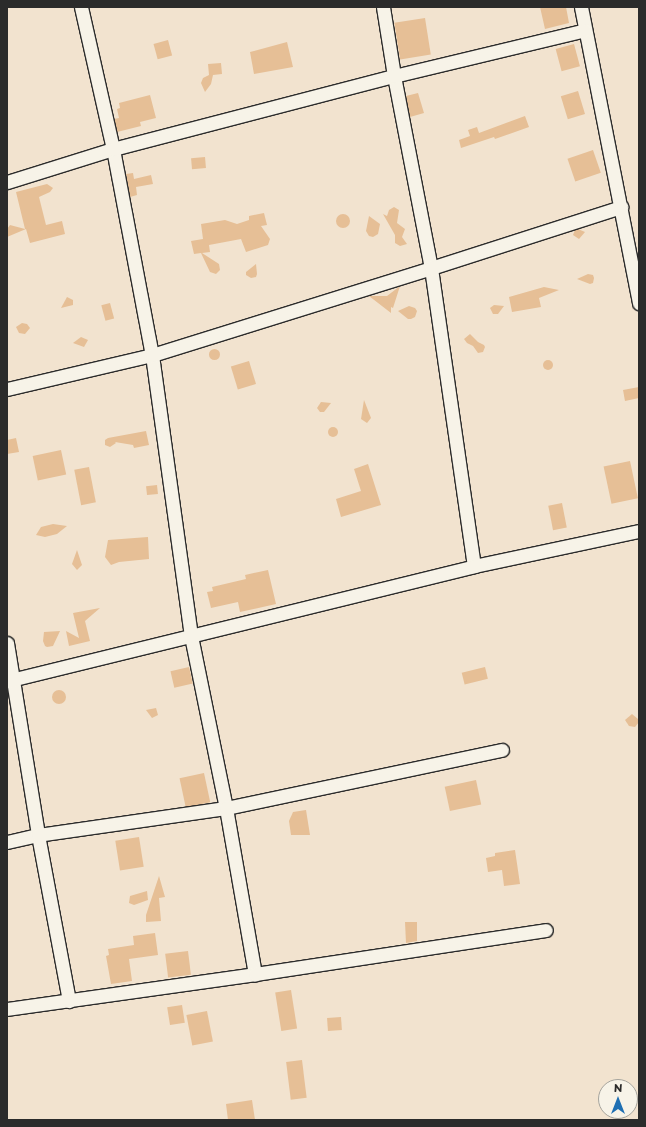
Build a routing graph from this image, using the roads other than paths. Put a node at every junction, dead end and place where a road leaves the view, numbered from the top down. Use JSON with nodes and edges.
{"nodes":[{"id":1,"x":81,"y":7,"type":"edge"},
{"id":2,"x":383,"y":7,"type":"edge"},
{"id":3,"x":581,"y":7,"type":"edge"},
{"id":4,"x":585,"y":30,"type":"junction"},
{"id":5,"x":394,"y":76,"type":"junction"},
{"id":6,"x":112,"y":150,"type":"junction"},
{"id":7,"x":7,"y":182,"type":"edge"},
{"id":8,"x":621,"y":207,"type":"junction"},
{"id":9,"x":431,"y":268,"type":"junction"},
{"id":10,"x":639,"y":303,"type":"edge"},
{"id":11,"x":152,"y":355,"type":"junction"},
{"id":12,"x":7,"y":389,"type":"edge"},
{"id":13,"x":639,"y":531,"type":"edge"},
{"id":14,"x":474,"y":566,"type":"junction"},
{"id":15,"x":191,"y":636,"type":"junction"},
{"id":16,"x":7,"y":643,"type":"edge"},
{"id":17,"x":10,"y":680,"type":"edge"},
{"id":18,"x":502,"y":750,"type":"dead end"},
{"id":19,"x":226,"y":808,"type":"junction"},
{"id":20,"x":38,"y":835,"type":"junction"},
{"id":21,"x":7,"y":842,"type":"edge"},
{"id":22,"x":546,"y":930,"type":"dead end"},
{"id":23,"x":255,"y":974,"type":"junction"},
{"id":24,"x":69,"y":1001,"type":"junction"},
{"id":25,"x":7,"y":1009,"type":"edge"}],
"edges":[{"from":1,"to":6,"type":"street"},
{"from":2,"to":5,"type":"street"},
{"from":3,"to":4,"type":"street"},
{"from":4,"to":5,"type":"street"},
{"from":4,"to":8,"type":"street"},
{"from":5,"to":6,"type":"street"},
{"from":5,"to":9,"type":"street"},
{"from":6,"to":7,"type":"street"},
{"from":6,"to":11,"type":"street"},
{"from":8,"to":9,"type":"street"},
{"from":8,"to":10,"type":"street"},
{"from":9,"to":11,"type":"street"},
{"from":9,"to":14,"type":"street"},
{"from":11,"to":12,"type":"street"},
{"from":11,"to":15,"type":"street"},
{"from":13,"to":14,"type":"street"},
{"from":14,"to":15,"type":"street"},
{"from":15,"to":17,"type":"street"},
{"from":15,"to":19,"type":"street"},
{"from":16,"to":17,"type":"street"},
{"from":17,"to":20,"type":"street"},
{"from":18,"to":19,"type":"street"},
{"from":19,"to":20,"type":"street"},
{"from":19,"to":23,"type":"street"},
{"from":20,"to":21,"type":"street"},
{"from":20,"to":24,"type":"street"},
{"from":22,"to":23,"type":"street"},
{"from":23,"to":24,"type":"street"},
{"from":24,"to":25,"type":"street"}]}
